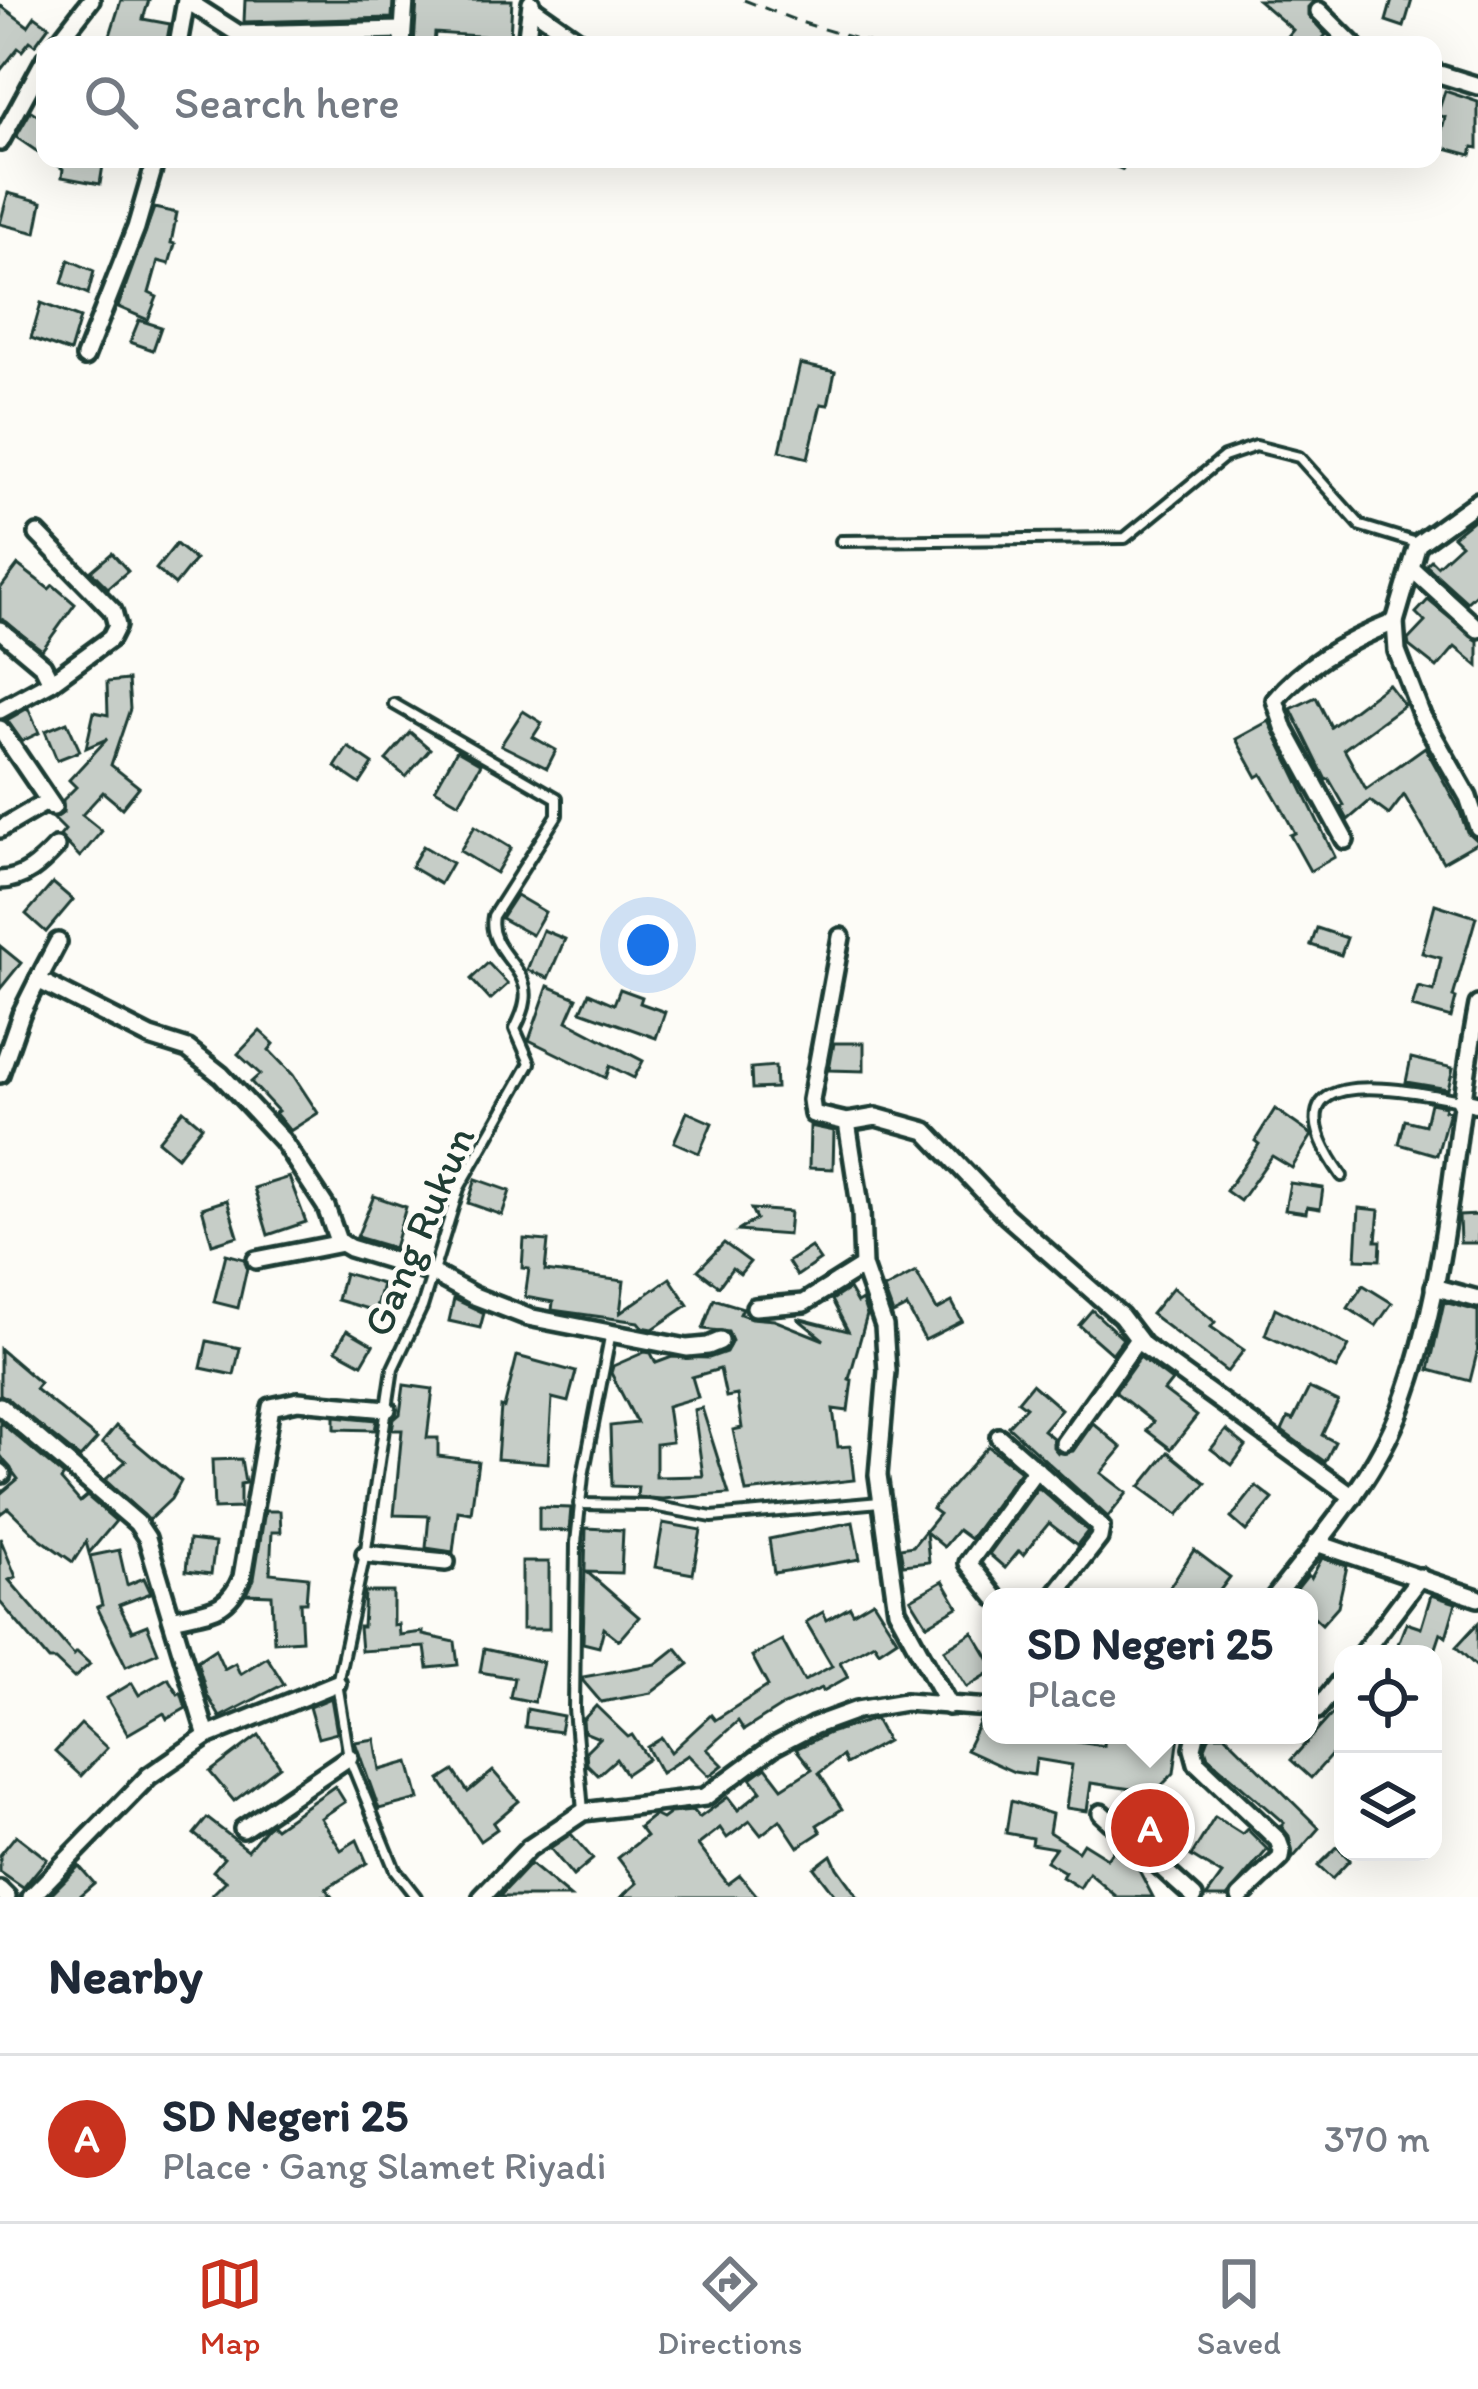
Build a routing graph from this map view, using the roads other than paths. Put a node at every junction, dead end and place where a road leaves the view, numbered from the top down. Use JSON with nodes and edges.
{"nodes":[{"id":1,"x":91,"y":0,"type":"edge"},
{"id":2,"x":405,"y":0,"type":"edge"},
{"id":3,"x":531,"y":3,"type":"edge"},
{"id":4,"x":1319,"y":11,"type":"dead end"},
{"id":5,"x":63,"y":36,"type":"edge"},
{"id":6,"x":180,"y":36,"type":"edge"},
{"id":7,"x":320,"y":36,"type":"edge"},
{"id":8,"x":402,"y":36,"type":"edge"},
{"id":9,"x":527,"y":36,"type":"edge"},
{"id":10,"x":573,"y":36,"type":"edge"},
{"id":11,"x":1344,"y":36,"type":"edge"},
{"id":12,"x":1442,"y":75,"type":"edge"},
{"id":13,"x":36,"y":76,"type":"edge"},
{"id":14,"x":1478,"y":86,"type":"edge"},
{"id":15,"x":0,"y":142,"type":"edge"},
{"id":16,"x":153,"y":168,"type":"edge"},
{"id":17,"x":85,"y":356,"type":"dead end"},
{"id":18,"x":1478,"y":500,"type":"edge"},
{"id":19,"x":38,"y":534,"type":"dead end"},
{"id":20,"x":841,"y":541,"type":"dead end"},
{"id":21,"x":1418,"y":544,"type":"junction"},
{"id":22,"x":1411,"y":568,"type":"junction"},
{"id":23,"x":1395,"y":622,"type":"junction"},
{"id":24,"x":1478,"y":629,"type":"edge"},
{"id":25,"x":0,"y":630,"type":"edge"},
{"id":26,"x":51,"y":682,"type":"junction"},
{"id":27,"x":394,"y":704,"type":"dead end"},
{"id":28,"x":0,"y":710,"type":"edge"},
{"id":29,"x":0,"y":729,"type":"edge"},
{"id":30,"x":1478,"y":827,"type":"edge"},
{"id":31,"x":0,"y":829,"type":"edge"},
{"id":32,"x":1345,"y":840,"type":"dead end"},
{"id":33,"x":56,"y":847,"type":"dead end"},
{"id":34,"x":0,"y":880,"type":"edge"},
{"id":35,"x":841,"y":938,"type":"dead end"},
{"id":36,"x":58,"y":942,"type":"dead end"},
{"id":37,"x":38,"y":980,"type":"junction"},
{"id":38,"x":1478,"y":1005,"type":"edge"},
{"id":39,"x":0,"y":1074,"type":"edge"},
{"id":40,"x":1460,"y":1100,"type":"junction"},
{"id":41,"x":1478,"y":1103,"type":"edge"},
{"id":42,"x":847,"y":1122,"type":"junction"},
{"id":43,"x":1342,"y":1177,"type":"dead end"},
{"id":44,"x":342,"y":1243,"type":"junction"},
{"id":45,"x":256,"y":1260,"type":"dead end"},
{"id":46,"x":863,"y":1266,"type":"junction"},
{"id":47,"x":432,"y":1273,"type":"junction"},
{"id":48,"x":1434,"y":1287,"type":"junction"},
{"id":49,"x":1478,"y":1300,"type":"edge"},
{"id":50,"x":755,"y":1307,"type":"dead end"},
{"id":51,"x":611,"y":1332,"type":"junction"},
{"id":52,"x":1138,"y":1339,"type":"junction"},
{"id":53,"x":720,"y":1341,"type":"dead end"},
{"id":54,"x":0,"y":1406,"type":"edge"},
{"id":55,"x":387,"y":1409,"type":"junction"},
{"id":56,"x":999,"y":1437,"type":"dead end"},
{"id":57,"x":1064,"y":1443,"type":"dead end"},
{"id":58,"x":1036,"y":1469,"type":"junction"},
{"id":59,"x":1353,"y":1497,"type":"junction"},
{"id":60,"x":880,"y":1502,"type":"junction"},
{"id":61,"x":579,"y":1504,"type":"junction"},
{"id":62,"x":1316,"y":1543,"type":"junction"},
{"id":63,"x":365,"y":1554,"type":"junction"},
{"id":64,"x":446,"y":1562,"type":"dead end"},
{"id":65,"x":1420,"y":1577,"type":"junction"},
{"id":66,"x":988,"y":1588,"type":"edge"},
{"id":67,"x":1060,"y":1588,"type":"edge"},
{"id":68,"x":1281,"y":1588,"type":"edge"},
{"id":69,"x":1478,"y":1598,"type":"edge"},
{"id":70,"x":172,"y":1619,"type":"junction"},
{"id":71,"x":1369,"y":1645,"type":"edge"},
{"id":72,"x":337,"y":1682,"type":"junction"},
{"id":73,"x":949,"y":1706,"type":"junction"},
{"id":74,"x":982,"y":1708,"type":"edge"},
{"id":75,"x":207,"y":1736,"type":"junction"},
{"id":76,"x":1194,"y":1744,"type":"edge"},
{"id":77,"x":350,"y":1757,"type":"junction"},
{"id":78,"x":583,"y":1812,"type":"junction"},
{"id":79,"x":1101,"y":1813,"type":"dead end"},
{"id":80,"x":243,"y":1829,"type":"dead end"},
{"id":81,"x":0,"y":1890,"type":"edge"},
{"id":82,"x":8,"y":1897,"type":"edge"},
{"id":83,"x":31,"y":1897,"type":"edge"},
{"id":84,"x":416,"y":1897,"type":"edge"},
{"id":85,"x":482,"y":1897,"type":"edge"},
{"id":86,"x":1194,"y":1897,"type":"edge"},
{"id":87,"x":1240,"y":1897,"type":"edge"}],
"edges":[{"from":1,"to":5,"type":"street"},
{"from":2,"to":8,"type":"street"},
{"from":3,"to":9,"type":"street"},
{"from":3,"to":10,"type":"street"},
{"from":4,"to":11,"type":"street"},
{"from":6,"to":7,"type":"street"},
{"from":12,"to":14,"type":"street"},
{"from":13,"to":15,"type":"street"},
{"from":16,"to":17,"type":"street"},
{"from":18,"to":21,"type":"street"},
{"from":19,"to":26,"type":"street"},
{"from":20,"to":21,"type":"lane"},
{"from":21,"to":22,"type":"street"},
{"from":22,"to":23,"type":"street"},
{"from":22,"to":24,"type":"street"},
{"from":23,"to":30,"type":"street"},
{"from":23,"to":32,"type":"street"},
{"from":25,"to":26,"type":"street"},
{"from":26,"to":28,"type":"street"},
{"from":27,"to":47,"type":"lane","name":"Gang Rukun"},
{"from":29,"to":31,"type":"street"},
{"from":33,"to":34,"type":"street"},
{"from":35,"to":42,"type":"street"},
{"from":36,"to":37,"type":"street"},
{"from":37,"to":39,"type":"street"},
{"from":37,"to":44,"type":"street"},
{"from":38,"to":40,"type":"street"},
{"from":40,"to":41,"type":"street"},
{"from":40,"to":43,"type":"lane"},
{"from":40,"to":48,"type":"street"},
{"from":42,"to":46,"type":"street"},
{"from":42,"to":52,"type":"street"},
{"from":44,"to":45,"type":"street"},
{"from":44,"to":47,"type":"street"},
{"from":46,"to":50,"type":"street"},
{"from":46,"to":60,"type":"street"},
{"from":47,"to":51,"type":"street"},
{"from":47,"to":55,"type":"lane","name":"Gang Rukun"},
{"from":48,"to":49,"type":"street"},
{"from":48,"to":59,"type":"street"},
{"from":51,"to":53,"type":"street"},
{"from":51,"to":61,"type":"lane"},
{"from":52,"to":57,"type":"street"},
{"from":52,"to":59,"type":"street"},
{"from":54,"to":70,"type":"street"},
{"from":55,"to":63,"type":"lane","name":"Gang Rukun"},
{"from":55,"to":70,"type":"street"},
{"from":56,"to":58,"type":"street"},
{"from":58,"to":66,"type":"street"},
{"from":58,"to":67,"type":"street"},
{"from":59,"to":62,"type":"street"},
{"from":60,"to":61,"type":"lane"},
{"from":60,"to":73,"type":"street"},
{"from":61,"to":78,"type":"lane"},
{"from":62,"to":65,"type":"street"},
{"from":62,"to":68,"type":"street"},
{"from":63,"to":64,"type":"street"},
{"from":63,"to":72,"type":"lane","name":"Gang Rukun"},
{"from":65,"to":69,"type":"street"},
{"from":65,"to":71,"type":"street"},
{"from":70,"to":75,"type":"street"},
{"from":72,"to":75,"type":"street"},
{"from":72,"to":77,"type":"lane","name":"Gang Rukun"},
{"from":73,"to":74,"type":"street"},
{"from":73,"to":78,"type":"street"},
{"from":75,"to":83,"type":"street"},
{"from":76,"to":87,"type":"street"},
{"from":77,"to":80,"type":"street"},
{"from":77,"to":84,"type":"lane","name":"Gang Rukun"},
{"from":78,"to":85,"type":"street"},
{"from":79,"to":86,"type":"street"},
{"from":81,"to":82,"type":"street"}]}
